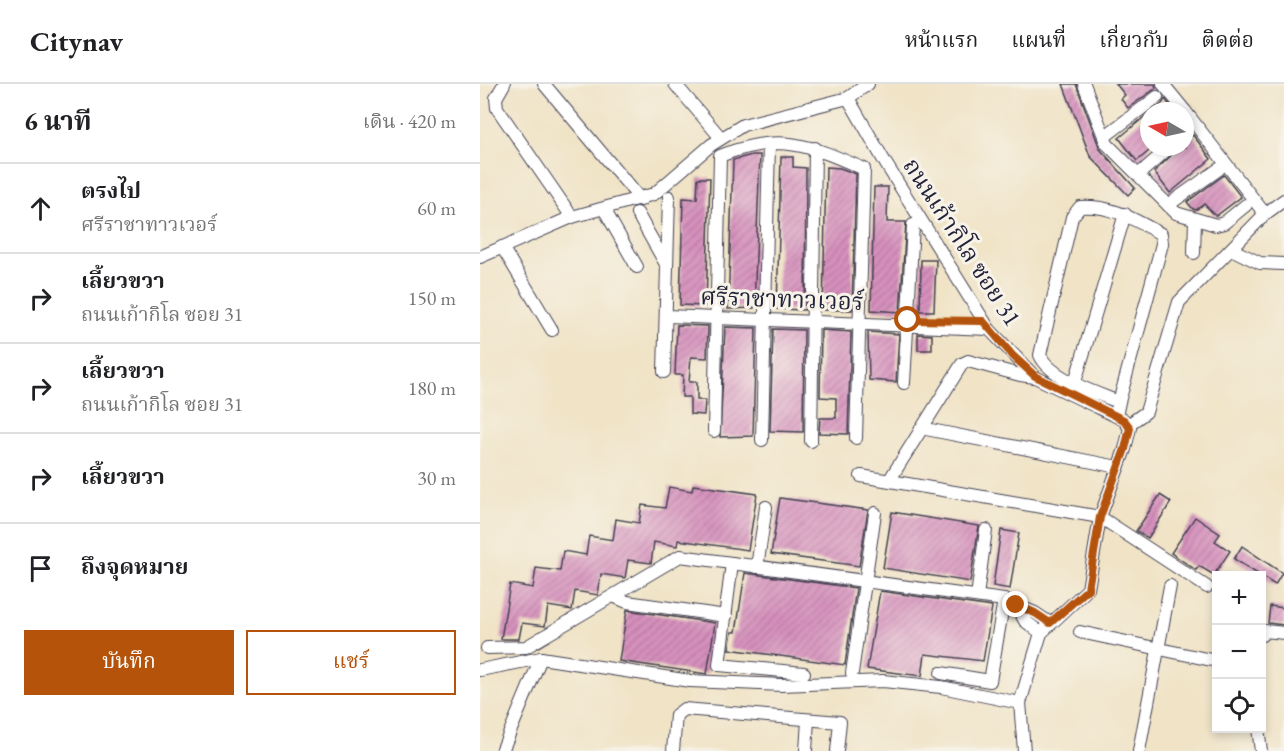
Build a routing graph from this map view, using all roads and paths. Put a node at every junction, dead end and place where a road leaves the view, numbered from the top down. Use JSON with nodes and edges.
{"nodes":[{"id":1,"x":504,"y":84,"type":"edge"},
{"id":2,"x":544,"y":84,"type":"edge"},
{"id":3,"x":675,"y":84,"type":"edge"},
{"id":4,"x":868,"y":84,"type":"edge"},
{"id":5,"x":1099,"y":84,"type":"edge"},
{"id":6,"x":1163,"y":84,"type":"edge"},
{"id":7,"x":1085,"y":89,"type":"edge"},
{"id":8,"x":1157,"y":97,"type":"dead end"},
{"id":9,"x":848,"y":98,"type":"junction"},
{"id":10,"x":1178,"y":102,"type":"edge"},
{"id":11,"x":1194,"y":122,"type":"edge"},
{"id":12,"x":1104,"y":137,"type":"junction"},
{"id":13,"x":721,"y":138,"type":"junction"},
{"id":14,"x":769,"y":144,"type":"junction"},
{"id":15,"x":815,"y":148,"type":"junction"},
{"id":16,"x":1160,"y":156,"type":"edge"},
{"id":17,"x":1219,"y":169,"type":"dead end"},
{"id":18,"x":1138,"y":175,"type":"junction"},
{"id":19,"x":669,"y":197,"type":"dead end"},
{"id":20,"x":641,"y":200,"type":"junction"},
{"id":21,"x":1284,"y":200,"type":"edge"},
{"id":22,"x":1246,"y":204,"type":"dead end"},
{"id":23,"x":1168,"y":205,"type":"junction"},
{"id":24,"x":604,"y":209,"type":"junction"},
{"id":25,"x":637,"y":213,"type":"dead end"},
{"id":26,"x":1265,"y":213,"type":"junction"},
{"id":27,"x":1125,"y":214,"type":"junction"},
{"id":28,"x":572,"y":217,"type":"junction"},
{"id":29,"x":1195,"y":220,"type":"junction"},
{"id":30,"x":913,"y":225,"type":"dead end"},
{"id":31,"x":502,"y":247,"type":"junction"},
{"id":32,"x":1231,"y":249,"type":"junction"},
{"id":33,"x":1194,"y":253,"type":"dead end"},
{"id":34,"x":480,"y":257,"type":"edge"},
{"id":35,"x":1284,"y":264,"type":"edge"},
{"id":36,"x":668,"y":266,"type":"junction"},
{"id":37,"x":637,"y":267,"type":"dead end"},
{"id":38,"x":666,"y":316,"type":"junction"},
{"id":39,"x":716,"y":318,"type":"junction"},
{"id":40,"x":764,"y":320,"type":"junction"},
{"id":41,"x":812,"y":321,"type":"junction"},
{"id":42,"x":858,"y":322,"type":"junction"},
{"id":43,"x":904,"y":324,"type":"junction"},
{"id":44,"x":986,"y":325,"type":"junction"},
{"id":45,"x":552,"y":330,"type":"dead end"},
{"id":46,"x":664,"y":372,"type":"dead end"},
{"id":47,"x":1035,"y":376,"type":"junction"},
{"id":48,"x":904,"y":382,"type":"dead end"},
{"id":49,"x":1075,"y":382,"type":"junction"},
{"id":50,"x":1119,"y":402,"type":"junction"},
{"id":51,"x":1116,"y":416,"type":"junction"},
{"id":52,"x":1128,"y":425,"type":"junction"},
{"id":53,"x":921,"y":428,"type":"junction"},
{"id":54,"x":714,"y":431,"type":"dead end"},
{"id":55,"x":856,"y":438,"type":"dead end"},
{"id":56,"x":762,"y":441,"type":"dead end"},
{"id":57,"x":811,"y":441,"type":"dead end"},
{"id":58,"x":1118,"y":467,"type":"junction"},
{"id":59,"x":861,"y":476,"type":"dead end"},
{"id":60,"x":893,"y":480,"type":"junction"},
{"id":61,"x":766,"y":507,"type":"dead end"},
{"id":62,"x":875,"y":513,"type":"dead end"},
{"id":63,"x":1100,"y":517,"type":"junction"},
{"id":64,"x":986,"y":530,"type":"dead end"},
{"id":65,"x":732,"y":563,"type":"junction"},
{"id":66,"x":757,"y":567,"type":"junction"},
{"id":67,"x":865,"y":581,"type":"junction"},
{"id":68,"x":1170,"y":586,"type":"dead end"},
{"id":69,"x":1207,"y":587,"type":"dead end"},
{"id":70,"x":613,"y":596,"type":"junction"},
{"id":71,"x":977,"y":596,"type":"junction"},
{"id":72,"x":1010,"y":603,"type":"junction"},
{"id":73,"x":726,"y":616,"type":"junction"},
{"id":74,"x":1050,"y":623,"type":"junction"},
{"id":75,"x":1266,"y":631,"type":"edge"},
{"id":76,"x":1080,"y":632,"type":"dead end"},
{"id":77,"x":1041,"y":633,"type":"junction"},
{"id":78,"x":1284,"y":633,"type":"edge"},
{"id":79,"x":487,"y":648,"type":"dead end"},
{"id":80,"x":1158,"y":650,"type":"junction"},
{"id":81,"x":542,"y":658,"type":"junction"},
{"id":82,"x":1212,"y":660,"type":"edge"},
{"id":83,"x":480,"y":670,"type":"edge"},
{"id":84,"x":804,"y":673,"type":"dead end"},
{"id":85,"x":852,"y":673,"type":"dead end"},
{"id":86,"x":941,"y":673,"type":"dead end"},
{"id":87,"x":1020,"y":703,"type":"junction"},
{"id":88,"x":808,"y":720,"type":"junction"},
{"id":89,"x":1259,"y":733,"type":"edge"},
{"id":90,"x":502,"y":751,"type":"edge"},
{"id":91,"x":673,"y":751,"type":"edge"},
{"id":92,"x":806,"y":751,"type":"edge"},
{"id":93,"x":837,"y":751,"type":"edge"},
{"id":94,"x":1024,"y":751,"type":"edge"},
{"id":95,"x":1139,"y":751,"type":"edge"},
{"id":96,"x":1261,"y":751,"type":"edge"}],
"edges":[{"from":1,"to":28,"type":"street"},
{"from":2,"to":20,"type":"street"},
{"from":3,"to":13,"type":"street"},
{"from":4,"to":9,"type":"street"},
{"from":5,"to":7,"type":"street"},
{"from":6,"to":10,"type":"street"},
{"from":7,"to":12,"type":"street"},
{"from":8,"to":12,"type":"street"},
{"from":9,"to":13,"type":"street"},
{"from":9,"to":44,"type":"street","name":"ถนนเก้ากิโล ซอย 31"},
{"from":11,"to":26,"type":"street"},
{"from":12,"to":18,"type":"street"},
{"from":13,"to":20,"type":"street"},
{"from":14,"to":15,"type":"street"},
{"from":14,"to":39,"type":"street"},
{"from":14,"to":40,"type":"street"},
{"from":15,"to":41,"type":"street"},
{"from":15,"to":42,"type":"street"},
{"from":16,"to":18,"type":"street"},
{"from":17,"to":23,"type":"street"},
{"from":18,"to":23,"type":"street"},
{"from":19,"to":36,"type":"street"},
{"from":20,"to":24,"type":"street"},
{"from":21,"to":26,"type":"street"},
{"from":22,"to":29,"type":"street"},
{"from":23,"to":29,"type":"street"},
{"from":24,"to":28,"type":"street"},
{"from":24,"to":37,"type":"street"},
{"from":25,"to":36,"type":"street"},
{"from":26,"to":32,"type":"street"},
{"from":27,"to":49,"type":"street"},
{"from":27,"to":49,"type":"street"},
{"from":27,"to":50,"type":"street"},
{"from":28,"to":31,"type":"street"},
{"from":29,"to":33,"type":"street"},
{"from":30,"to":43,"type":"street"},
{"from":31,"to":34,"type":"street"},
{"from":31,"to":45,"type":"street"},
{"from":32,"to":35,"type":"street"},
{"from":32,"to":52,"type":"street"},
{"from":36,"to":38,"type":"street"},
{"from":38,"to":39,"type":"street","name":"ศรีราชาทาวเวอร์"},
{"from":38,"to":46,"type":"street"},
{"from":39,"to":40,"type":"street","name":"ศรีราชาทาวเวอร์"},
{"from":39,"to":54,"type":"street"},
{"from":40,"to":41,"type":"street","name":"ศรีราชาทาวเวอร์"},
{"from":40,"to":56,"type":"street"},
{"from":41,"to":42,"type":"street","name":"ศรีราชาทาวเวอร์"},
{"from":41,"to":57,"type":"street"},
{"from":42,"to":43,"type":"street","name":"ศรีราชาทาวเวอร์"},
{"from":42,"to":55,"type":"street"},
{"from":43,"to":44,"type":"street","name":"ศรีราชาทาวเวอร์"},
{"from":43,"to":48,"type":"street"},
{"from":44,"to":47,"type":"street","name":"ถนนเก้ากิโล ซอย 31"},
{"from":47,"to":51,"type":"street","name":"ถนนเก้ากิโล ซอย 31"},
{"from":47,"to":53,"type":"street"},
{"from":49,"to":50,"type":"street"},
{"from":50,"to":51,"type":"street"},
{"from":51,"to":52,"type":"street","name":"ถนนเก้ากิโล ซอย 31"},
{"from":52,"to":58,"type":"street"},
{"from":53,"to":58,"type":"street"},
{"from":53,"to":60,"type":"street"},
{"from":58,"to":63,"type":"street"},
{"from":59,"to":60,"type":"street"},
{"from":60,"to":63,"type":"street"},
{"from":61,"to":66,"type":"street"},
{"from":62,"to":67,"type":"street"},
{"from":63,"to":69,"type":"street"},
{"from":63,"to":74,"type":"street"},
{"from":64,"to":71,"type":"street"},
{"from":65,"to":66,"type":"street"},
{"from":65,"to":70,"type":"street"},
{"from":65,"to":73,"type":"street"},
{"from":66,"to":67,"type":"street"},
{"from":67,"to":71,"type":"street"},
{"from":67,"to":85,"type":"street"},
{"from":68,"to":80,"type":"street"},
{"from":70,"to":73,"type":"street"},
{"from":70,"to":79,"type":"street"},
{"from":71,"to":72,"type":"street"},
{"from":72,"to":74,"type":"street"},
{"from":72,"to":77,"type":"street"},
{"from":72,"to":86,"type":"street"},
{"from":73,"to":84,"type":"street"},
{"from":74,"to":77,"type":"street"},
{"from":75,"to":78,"type":"street"},
{"from":76,"to":80,"type":"street"},
{"from":77,"to":87,"type":"street"},
{"from":80,"to":82,"type":"street"},
{"from":80,"to":95,"type":"street"},
{"from":81,"to":83,"type":"street"},
{"from":81,"to":87,"type":"street"},
{"from":81,"to":90,"type":"street"},
{"from":87,"to":94,"type":"street"},
{"from":88,"to":91,"type":"street"},
{"from":88,"to":92,"type":"street"},
{"from":88,"to":93,"type":"street"},
{"from":89,"to":96,"type":"street"}]}
